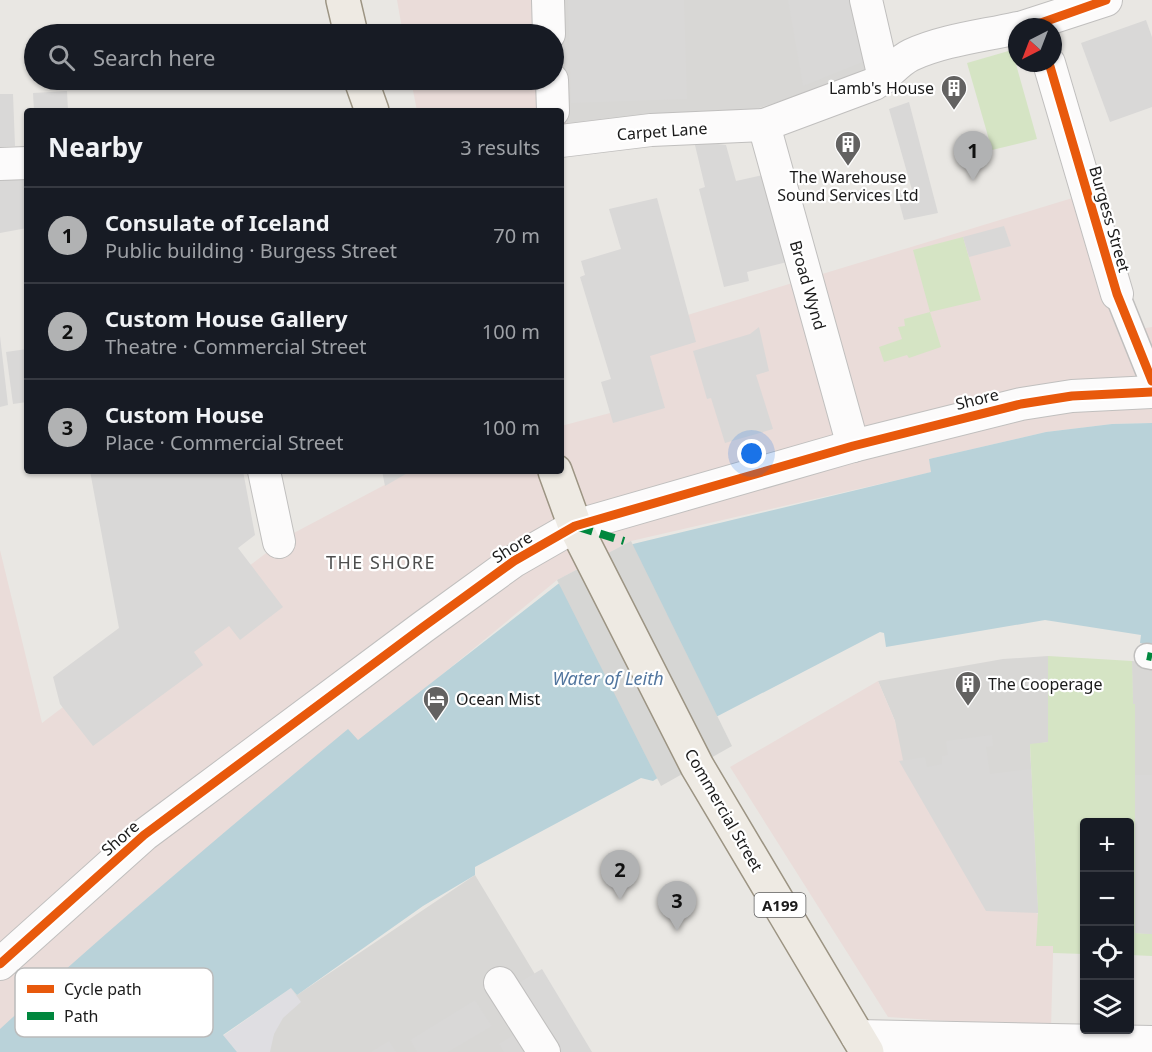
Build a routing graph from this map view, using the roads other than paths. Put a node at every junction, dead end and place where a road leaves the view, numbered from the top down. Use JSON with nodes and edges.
{"nodes":[{"id":1,"x":343,"y":0,"type":"edge"},
{"id":2,"x":548,"y":0,"type":"edge"},
{"id":3,"x":866,"y":0,"type":"edge"},
{"id":4,"x":1106,"y":0,"type":"edge"},
{"id":5,"x":1055,"y":18,"type":"edge"},
{"id":6,"x":349,"y":24,"type":"edge"},
{"id":7,"x":549,"y":24,"type":"edge"},
{"id":8,"x":1008,"y":31,"type":"edge"},
{"id":9,"x":1052,"y":72,"type":"edge"},
{"id":10,"x":884,"y":78,"type":"junction"},
{"id":11,"x":552,"y":90,"type":"edge"},
{"id":12,"x":553,"y":108,"type":"edge"},
{"id":13,"x":764,"y":125,"type":"junction"},
{"id":14,"x":564,"y":141,"type":"edge"},
{"id":15,"x":24,"y":163,"type":"edge"},
{"id":16,"x":0,"y":164,"type":"edge"},
{"id":17,"x":1117,"y":294,"type":"joint"},
{"id":18,"x":1152,"y":381,"type":"edge"},
{"id":19,"x":1152,"y":392,"type":"edge"},
{"id":20,"x":853,"y":446,"type":"junction"},
{"id":21,"x":265,"y":474,"type":"edge"},
{"id":22,"x":556,"y":474,"type":"edge"},
{"id":23,"x":575,"y":526,"type":"junction"},
{"id":24,"x":279,"y":542,"type":"dead end"},
{"id":25,"x":0,"y":964,"type":"edge"},
{"id":26,"x":500,"y":983,"type":"dead end"},
{"id":27,"x":862,"y":1044,"type":"edge"},
{"id":28,"x":1150,"y":1045,"type":"edge"},
{"id":29,"x":544,"y":1052,"type":"edge"}],
"edges":[{"from":1,"to":6,"type":"main road"},
{"from":2,"to":7,"type":"street"},
{"from":3,"to":10,"type":"street"},
{"from":4,"to":5,"type":"street","name":"Carpet Lane"},
{"from":8,"to":10,"type":"street","name":"Carpet Lane"},
{"from":9,"to":17,"type":"street","name":"Burgess Street"},
{"from":10,"to":13,"type":"street","name":"Carpet Lane"},
{"from":11,"to":12,"type":"street"},
{"from":13,"to":14,"type":"street","name":"Carpet Lane"},
{"from":13,"to":20,"type":"street","name":"Broad Wynd"},
{"from":15,"to":16,"type":"street"},
{"from":17,"to":18,"type":"street","name":"Burgess Street"},
{"from":19,"to":20,"type":"street","name":"Shore"},
{"from":20,"to":23,"type":"street","name":"Shore"},
{"from":21,"to":24,"type":"street"},
{"from":22,"to":23,"type":"main road","number":"A199"},
{"from":23,"to":25,"type":"street","name":"Shore"},
{"from":23,"to":27,"type":"main road","name":"Commercial Street","number":"A199"},
{"from":26,"to":29,"type":"street"},
{"from":27,"to":28,"type":"street"}]}
